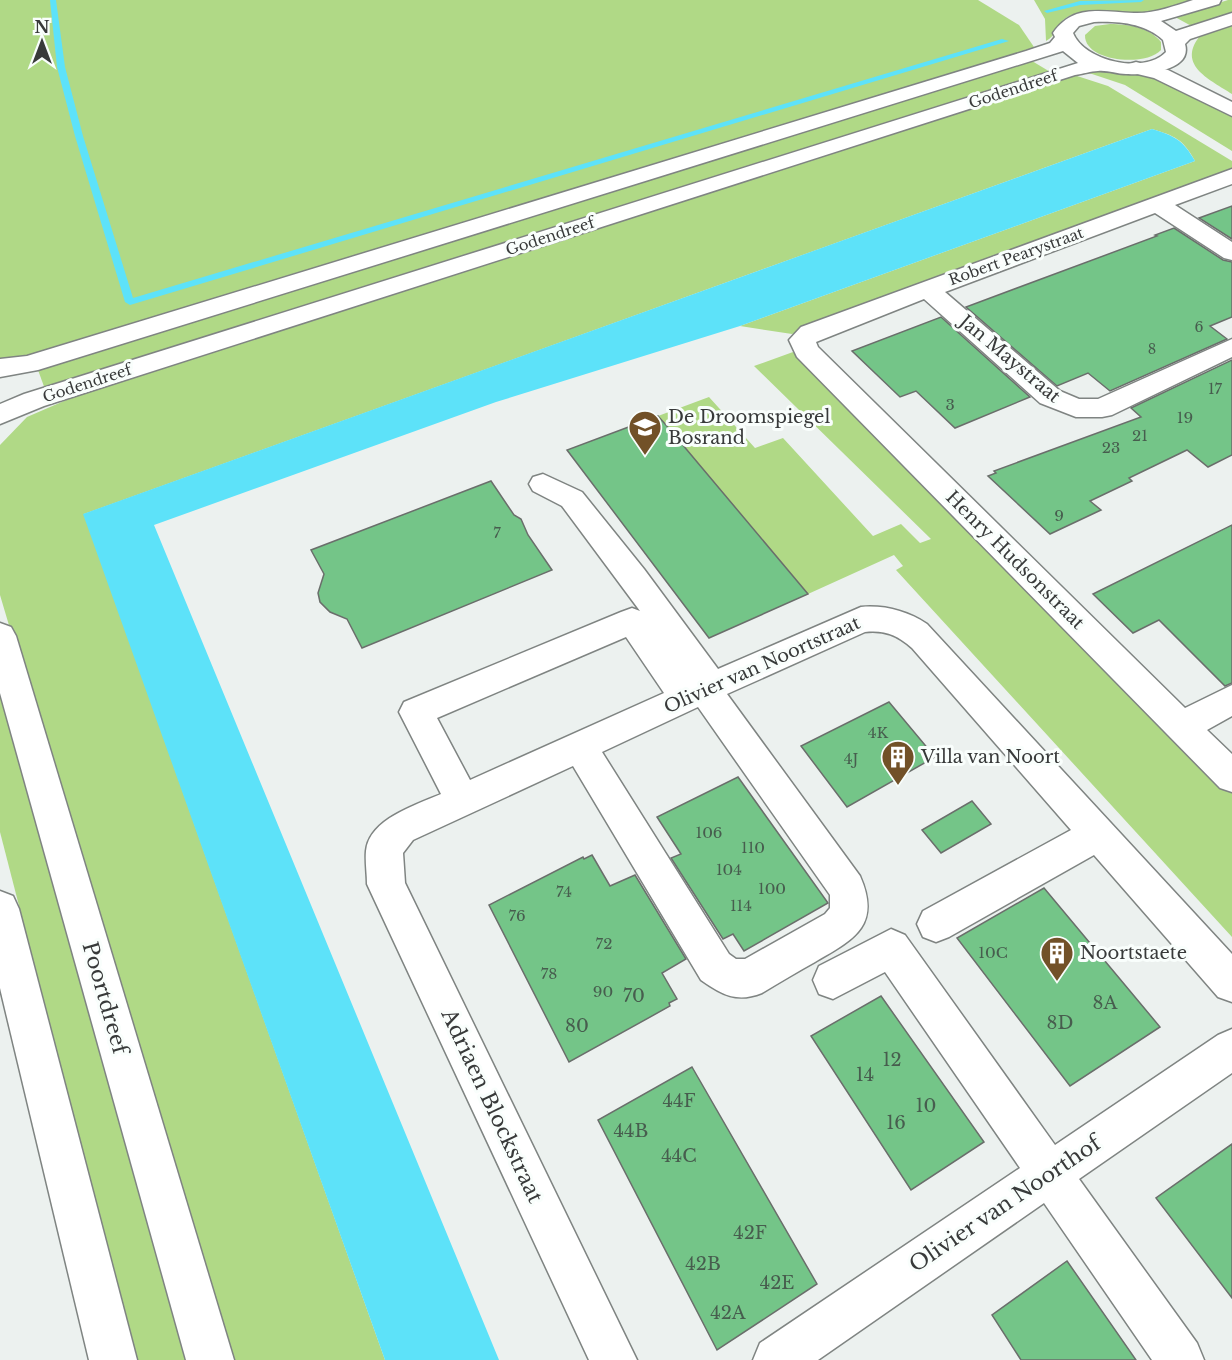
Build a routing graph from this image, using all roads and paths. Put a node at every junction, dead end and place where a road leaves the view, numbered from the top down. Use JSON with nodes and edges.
{"nodes":[{"id":1,"x":1212,"y":0,"type":"edge"},
{"id":2,"x":1136,"y":19,"type":"junction"},
{"id":3,"x":1232,"y":19,"type":"edge"},
{"id":4,"x":1063,"y":40,"type":"junction"},
{"id":5,"x":1175,"y":49,"type":"junction"},
{"id":6,"x":1102,"y":64,"type":"junction"},
{"id":7,"x":1137,"y":68,"type":"junction"},
{"id":8,"x":1232,"y":102,"type":"edge"},
{"id":9,"x":1232,"y":110,"type":"edge"},
{"id":10,"x":1232,"y":176,"type":"edge"},
{"id":11,"x":1156,"y":204,"type":"junction"},
{"id":12,"x":1232,"y":253,"type":"edge"},
{"id":13,"x":927,"y":289,"type":"junction"},
{"id":14,"x":802,"y":340,"type":"joint"},
{"id":15,"x":1232,"y":347,"type":"edge"},
{"id":16,"x":0,"y":368,"type":"edge"},
{"id":17,"x":0,"y":395,"type":"edge"},
{"id":18,"x":0,"y":415,"type":"edge"},
{"id":19,"x":543,"y":484,"type":"dead end"},
{"id":20,"x":0,"y":636,"type":"edge"},
{"id":21,"x":700,"y":691,"type":"junction"},
{"id":22,"x":1232,"y":699,"type":"edge"},
{"id":23,"x":1182,"y":726,"type":"junction"},
{"id":24,"x":580,"y":747,"type":"junction"},
{"id":25,"x":1232,"y":777,"type":"edge"},
{"id":26,"x":462,"y":800,"type":"junction"},
{"id":27,"x":1098,"y":833,"type":"junction"},
{"id":28,"x":384,"y":849,"type":"joint"},
{"id":29,"x":0,"y":909,"type":"edge"},
{"id":30,"x":936,"y":924,"type":"dead end"},
{"id":31,"x":833,"y":980,"type":"dead end"},
{"id":32,"x":1232,"y":983,"type":"edge"},
{"id":33,"x":1232,"y":1049,"type":"edge"},
{"id":34,"x":1049,"y":1173,"type":"junction"},
{"id":35,"x":113,"y":1360,"type":"edge"},
{"id":36,"x":210,"y":1360,"type":"edge"},
{"id":37,"x":613,"y":1360,"type":"edge"},
{"id":38,"x":777,"y":1360,"type":"edge"},
{"id":39,"x":1180,"y":1360,"type":"edge"}],
"edges":[{"from":1,"to":2,"type":"main road"},
{"from":2,"to":4,"type":"main road"},
{"from":2,"to":5,"type":"main road"},
{"from":3,"to":5,"type":"main road"},
{"from":4,"to":6,"type":"main road"},
{"from":4,"to":16,"type":"main road","name":"Godendreef"},
{"from":5,"to":7,"type":"main road"},
{"from":5,"to":8,"type":"main road"},
{"from":6,"to":7,"type":"main road"},
{"from":6,"to":18,"type":"main road","name":"Godendreef"},
{"from":7,"to":9,"type":"main road"},
{"from":10,"to":11,"type":"main road","name":"Robert Pearystraat"},
{"from":11,"to":12,"type":"main road"},
{"from":11,"to":13,"type":"main road","name":"Robert Pearystraat"},
{"from":13,"to":14,"type":"main road","name":"Robert Pearystraat"},
{"from":13,"to":15,"type":"main road","name":"Jan Maystraat"},
{"from":14,"to":23,"type":"main road","name":"Henry Hudsonstraat"},
{"from":17,"to":18,"type":"main road"},
{"from":19,"to":21,"type":"main road"},
{"from":20,"to":36,"type":"main road","name":"Poortdreef"},
{"from":21,"to":24,"type":"main road","name":"Olivier van Noortstraat"},
{"from":21,"to":24,"type":"main road"},
{"from":21,"to":26,"type":"main road"},
{"from":21,"to":27,"type":"main road","name":"Olivier van Noortstraat"},
{"from":22,"to":23,"type":"main road"},
{"from":23,"to":25,"type":"main road","name":"Henry Hudsonstraat"},
{"from":24,"to":26,"type":"main road","name":"Olivier van Noortstraat"},
{"from":26,"to":28,"type":"main road","name":"Olivier van Noortstraat"},
{"from":27,"to":30,"type":"main road"},
{"from":27,"to":32,"type":"main road","name":"Olivier van Noortstraat"},
{"from":28,"to":37,"type":"main road","name":"Adriaen Blockstraat"},
{"from":29,"to":35,"type":"main road"},
{"from":31,"to":34,"type":"main road"},
{"from":33,"to":34,"type":"main road","name":"Olivier van Noorthof"},
{"from":34,"to":38,"type":"main road","name":"Olivier van Noorthof"},
{"from":34,"to":39,"type":"main road"}]}
